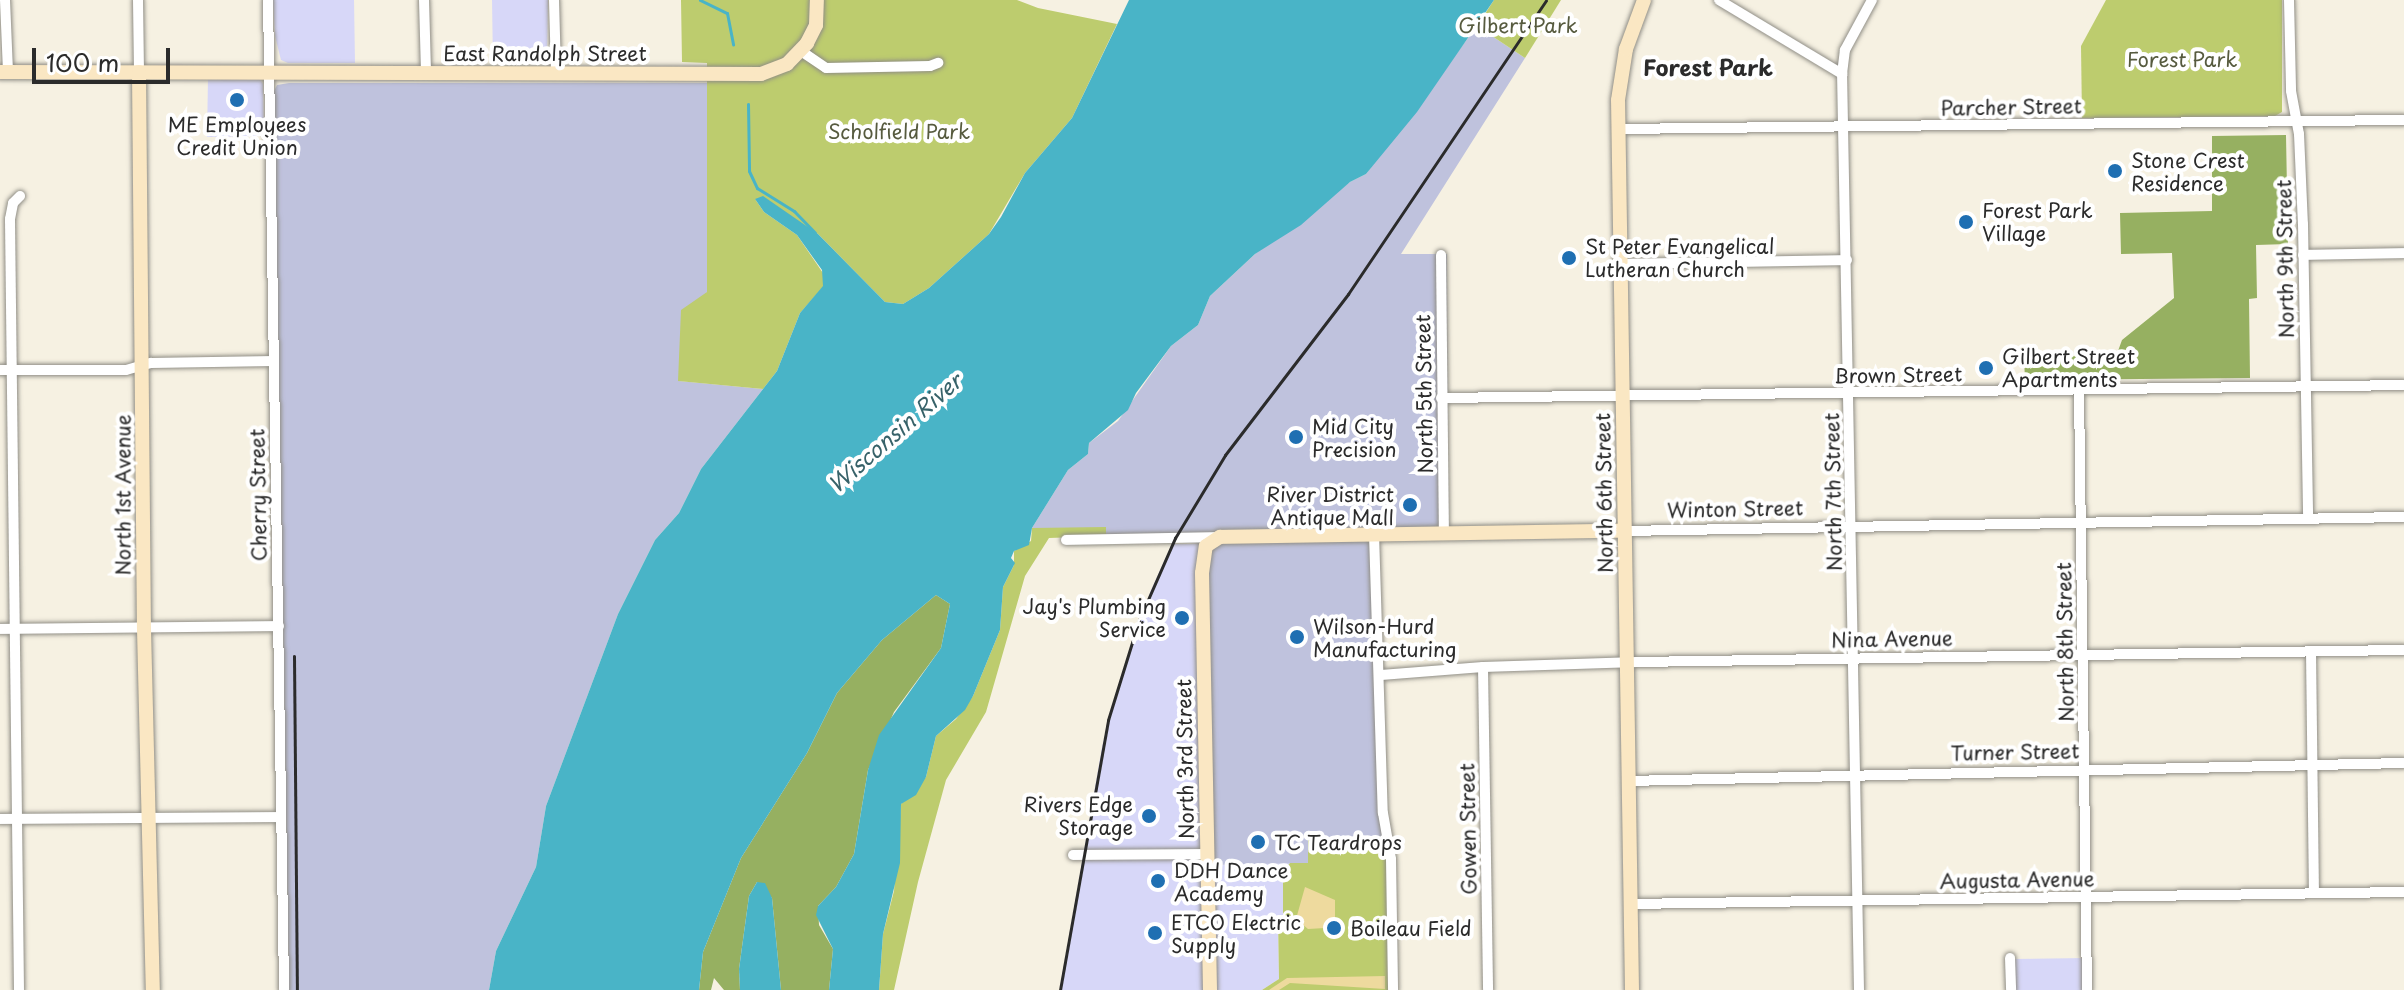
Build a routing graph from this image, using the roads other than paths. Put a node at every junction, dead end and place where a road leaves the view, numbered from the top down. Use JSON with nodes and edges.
{"nodes":[{"id":1,"x":5,"y":0,"type":"edge"},
{"id":2,"x":138,"y":0,"type":"edge"},
{"id":3,"x":268,"y":0,"type":"edge"},
{"id":4,"x":424,"y":0,"type":"edge"},
{"id":5,"x":554,"y":0,"type":"edge"},
{"id":6,"x":817,"y":0,"type":"edge"},
{"id":7,"x":1644,"y":0,"type":"edge"},
{"id":8,"x":1719,"y":0,"type":"edge"},
{"id":9,"x":1872,"y":0,"type":"edge"},
{"id":10,"x":2289,"y":0,"type":"edge"},
{"id":11,"x":801,"y":51,"type":"junction"},
{"id":12,"x":938,"y":63,"type":"dead end"},
{"id":13,"x":4,"y":72,"type":"edge"},
{"id":14,"x":139,"y":72,"type":"junction"},
{"id":15,"x":269,"y":72,"type":"junction"},
{"id":16,"x":426,"y":73,"type":"junction"},
{"id":17,"x":556,"y":73,"type":"junction"},
{"id":18,"x":1842,"y":74,"type":"junction"},
{"id":19,"x":2404,"y":120,"type":"edge"},
{"id":20,"x":2298,"y":121,"type":"junction"},
{"id":21,"x":1844,"y":127,"type":"junction"},
{"id":22,"x":1618,"y":129,"type":"junction"},
{"id":23,"x":20,"y":196,"type":"dead end"},
{"id":24,"x":2404,"y":253,"type":"edge"},
{"id":25,"x":1441,"y":255,"type":"dead end"},
{"id":26,"x":2303,"y":255,"type":"junction"},
{"id":27,"x":1847,"y":260,"type":"junction"},
{"id":28,"x":1620,"y":264,"type":"junction"},
{"id":29,"x":274,"y":361,"type":"junction"},
{"id":30,"x":142,"y":365,"type":"junction"},
{"id":31,"x":6,"y":370,"type":"edge"},
{"id":32,"x":2404,"y":385,"type":"edge"},
{"id":33,"x":2307,"y":387,"type":"junction"},
{"id":34,"x":2079,"y":390,"type":"junction"},
{"id":35,"x":1850,"y":393,"type":"junction"},
{"id":36,"x":1622,"y":397,"type":"junction"},
{"id":37,"x":1441,"y":398,"type":"junction"},
{"id":38,"x":2404,"y":517,"type":"edge"},
{"id":39,"x":2308,"y":519,"type":"junction"},
{"id":40,"x":2081,"y":523,"type":"junction"},
{"id":41,"x":1852,"y":527,"type":"junction"},
{"id":42,"x":1624,"y":531,"type":"junction"},
{"id":43,"x":1444,"y":533,"type":"junction"},
{"id":44,"x":1374,"y":534,"type":"junction"},
{"id":45,"x":1220,"y":537,"type":"junction"},
{"id":46,"x":1066,"y":540,"type":"dead end"},
{"id":47,"x":279,"y":626,"type":"junction"},
{"id":48,"x":0,"y":629,"type":"edge"},
{"id":49,"x":13,"y":629,"type":"junction"},
{"id":50,"x":144,"y":629,"type":"junction"},
{"id":51,"x":2404,"y":650,"type":"edge"},
{"id":52,"x":2311,"y":651,"type":"junction"},
{"id":53,"x":2082,"y":654,"type":"junction"},
{"id":54,"x":1854,"y":658,"type":"junction"},
{"id":55,"x":1626,"y":663,"type":"junction"},
{"id":56,"x":1483,"y":667,"type":"junction"},
{"id":57,"x":1381,"y":675,"type":"junction"},
{"id":58,"x":2404,"y":763,"type":"edge"},
{"id":59,"x":2311,"y":765,"type":"junction"},
{"id":60,"x":2084,"y":768,"type":"junction"},
{"id":61,"x":1855,"y":774,"type":"junction"},
{"id":62,"x":1628,"y":781,"type":"junction"},
{"id":63,"x":148,"y":817,"type":"junction"},
{"id":64,"x":281,"y":817,"type":"junction"},
{"id":65,"x":0,"y":819,"type":"edge"},
{"id":66,"x":15,"y":819,"type":"junction"},
{"id":67,"x":1206,"y":854,"type":"junction"},
{"id":68,"x":1073,"y":855,"type":"dead end"},
{"id":69,"x":2404,"y":892,"type":"edge"},
{"id":70,"x":2314,"y":893,"type":"junction"},
{"id":71,"x":2086,"y":898,"type":"junction"},
{"id":72,"x":1857,"y":900,"type":"junction"},
{"id":73,"x":1630,"y":904,"type":"junction"},
{"id":74,"x":2010,"y":958,"type":"dead end"},
{"id":75,"x":19,"y":990,"type":"edge"},
{"id":76,"x":153,"y":990,"type":"edge"},
{"id":77,"x":284,"y":990,"type":"edge"},
{"id":78,"x":1210,"y":990,"type":"edge"},
{"id":79,"x":1393,"y":990,"type":"edge"},
{"id":80,"x":1488,"y":990,"type":"edge"},
{"id":81,"x":1632,"y":990,"type":"edge"},
{"id":82,"x":1859,"y":990,"type":"edge"},
{"id":83,"x":2011,"y":990,"type":"edge"},
{"id":84,"x":2087,"y":990,"type":"edge"}],
"edges":[{"from":1,"to":13,"type":"street"},
{"from":2,"to":14,"type":"street","name":"North 1st Avenue"},
{"from":3,"to":15,"type":"street","name":"Cherry Street"},
{"from":4,"to":16,"type":"street"},
{"from":5,"to":17,"type":"street"},
{"from":6,"to":11,"type":"street"},
{"from":7,"to":22,"type":"street","name":"North 6th Street"},
{"from":8,"to":18,"type":"street"},
{"from":9,"to":18,"type":"street","name":"North 7th Street"},
{"from":10,"to":20,"type":"street","name":"North 9th Street"},
{"from":11,"to":12,"type":"street"},
{"from":11,"to":17,"type":"street","name":"East Randolph Street"},
{"from":13,"to":14,"type":"street","name":"East Randolph Street"},
{"from":14,"to":15,"type":"street","name":"East Randolph Street"},
{"from":14,"to":30,"type":"street","name":"North 1st Avenue"},
{"from":15,"to":16,"type":"street","name":"East Randolph Street"},
{"from":15,"to":29,"type":"street","name":"Cherry Street"},
{"from":16,"to":17,"type":"street","name":"East Randolph Street"},
{"from":18,"to":21,"type":"street","name":"North 7th Street"},
{"from":19,"to":20,"type":"street","name":"Parcher Street"},
{"from":20,"to":21,"type":"street","name":"Parcher Street"},
{"from":20,"to":26,"type":"street","name":"North 9th Street"},
{"from":21,"to":22,"type":"street","name":"Parcher Street"},
{"from":21,"to":27,"type":"street","name":"North 7th Street"},
{"from":22,"to":28,"type":"street","name":"North 6th Street"},
{"from":23,"to":31,"type":"street"},
{"from":24,"to":26,"type":"street"},
{"from":25,"to":37,"type":"street","name":"North 5th Street"},
{"from":26,"to":33,"type":"street","name":"North 9th Street"},
{"from":27,"to":28,"type":"street"},
{"from":27,"to":35,"type":"street","name":"North 7th Street"},
{"from":28,"to":36,"type":"street","name":"North 6th Street"},
{"from":29,"to":30,"type":"street"},
{"from":29,"to":47,"type":"street","name":"Cherry Street"},
{"from":30,"to":31,"type":"street"},
{"from":30,"to":50,"type":"street","name":"North 1st Avenue"},
{"from":31,"to":49,"type":"street"},
{"from":32,"to":33,"type":"street","name":"Brown Street"},
{"from":33,"to":34,"type":"street","name":"Brown Street"},
{"from":33,"to":39,"type":"street","name":"North 9th Street"},
{"from":34,"to":35,"type":"street","name":"Brown Street"},
{"from":34,"to":40,"type":"street","name":"North 8th Street"},
{"from":35,"to":36,"type":"street","name":"Brown Street"},
{"from":35,"to":41,"type":"street","name":"North 7th Street"},
{"from":36,"to":37,"type":"street","name":"Brown Street"},
{"from":36,"to":42,"type":"street","name":"North 6th Street"},
{"from":37,"to":43,"type":"street","name":"North 5th Street"},
{"from":38,"to":39,"type":"street","name":"Winton Street"},
{"from":39,"to":40,"type":"street","name":"Winton Street"},
{"from":40,"to":41,"type":"street","name":"Winton Street"},
{"from":40,"to":53,"type":"street","name":"North 8th Street"},
{"from":41,"to":42,"type":"street","name":"Winton Street"},
{"from":41,"to":54,"type":"street","name":"North 7th Street"},
{"from":42,"to":43,"type":"street","name":"Winton Street"},
{"from":42,"to":55,"type":"street","name":"North 6th Street"},
{"from":43,"to":44,"type":"street","name":"Winton Street"},
{"from":44,"to":45,"type":"street","name":"Winton Street"},
{"from":44,"to":57,"type":"street"},
{"from":45,"to":46,"type":"street","name":"Winton Street"},
{"from":45,"to":67,"type":"street","name":"North 3rd Street"},
{"from":47,"to":50,"type":"street"},
{"from":47,"to":64,"type":"street","name":"Cherry Street"},
{"from":48,"to":49,"type":"street"},
{"from":49,"to":50,"type":"street"},
{"from":49,"to":66,"type":"street"},
{"from":50,"to":63,"type":"street","name":"North 1st Avenue"},
{"from":51,"to":52,"type":"street","name":"Nina Avenue"},
{"from":52,"to":53,"type":"street","name":"Nina Avenue"},
{"from":52,"to":59,"type":"street"},
{"from":53,"to":54,"type":"street","name":"Nina Avenue"},
{"from":53,"to":60,"type":"street","name":"North 8th Street"},
{"from":54,"to":55,"type":"street","name":"Nina Avenue"},
{"from":54,"to":61,"type":"street","name":"North 7th Street"},
{"from":55,"to":56,"type":"street","name":"Nina Avenue"},
{"from":55,"to":62,"type":"street","name":"North 6th Street"},
{"from":56,"to":57,"type":"street","name":"Nina Avenue"},
{"from":56,"to":80,"type":"street","name":"Gowen Street"},
{"from":57,"to":79,"type":"street"},
{"from":58,"to":59,"type":"street","name":"Turner Street"},
{"from":59,"to":60,"type":"street","name":"Turner Street"},
{"from":59,"to":70,"type":"street"},
{"from":60,"to":61,"type":"street","name":"Turner Street"},
{"from":60,"to":71,"type":"street","name":"North 8th Street"},
{"from":61,"to":62,"type":"street","name":"Turner Street"},
{"from":61,"to":72,"type":"street","name":"North 7th Street"},
{"from":62,"to":73,"type":"street","name":"North 6th Street"},
{"from":63,"to":64,"type":"street"},
{"from":63,"to":66,"type":"street"},
{"from":63,"to":76,"type":"street","name":"North 1st Avenue"},
{"from":64,"to":77,"type":"street","name":"Cherry Street"},
{"from":65,"to":66,"type":"street"},
{"from":66,"to":75,"type":"street"},
{"from":67,"to":68,"type":"street"},
{"from":67,"to":78,"type":"street","name":"North 3rd Street"},
{"from":69,"to":70,"type":"street","name":"Augusta Avenue"},
{"from":70,"to":71,"type":"street","name":"Augusta Avenue"},
{"from":71,"to":72,"type":"street","name":"Augusta Avenue"},
{"from":71,"to":84,"type":"street","name":"North 8th Street"},
{"from":72,"to":73,"type":"street","name":"Augusta Avenue"},
{"from":72,"to":82,"type":"street","name":"North 7th Street"},
{"from":73,"to":81,"type":"street","name":"North 6th Street"},
{"from":74,"to":83,"type":"street"}]}
